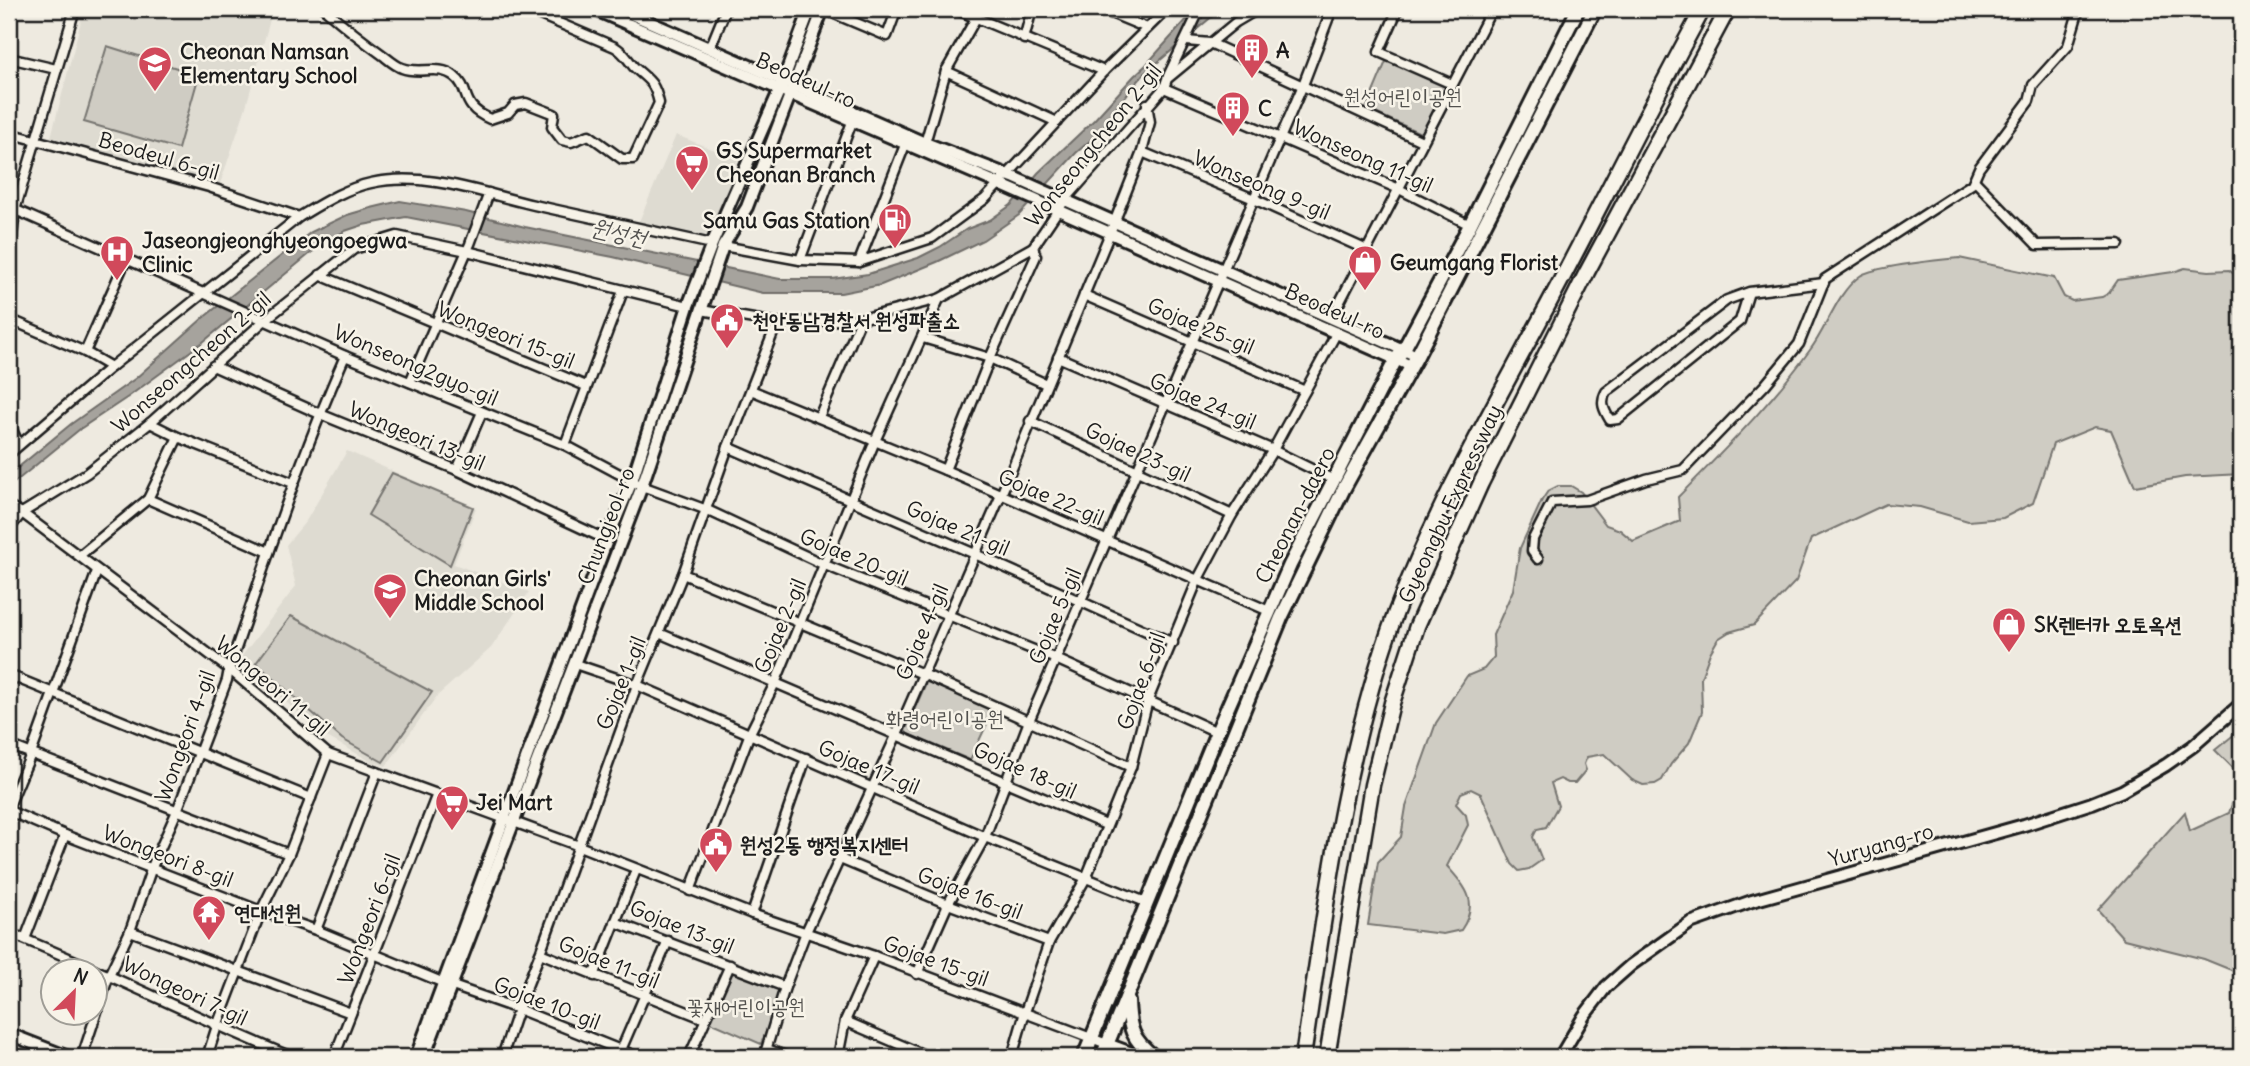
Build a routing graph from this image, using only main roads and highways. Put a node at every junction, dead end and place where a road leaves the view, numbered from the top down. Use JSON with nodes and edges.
{"nodes":[{"id":1,"x":1578,"y":9,"type":"edge"},
{"id":2,"x":1595,"y":9,"type":"edge"},
{"id":3,"x":1703,"y":9,"type":"edge"},
{"id":4,"x":1728,"y":9,"type":"edge"},
{"id":5,"x":1128,"y":996,"type":"junction"},
{"id":6,"x":1084,"y":1057,"type":"edge"},
{"id":7,"x":1102,"y":1057,"type":"edge"},
{"id":8,"x":1154,"y":1057,"type":"edge"},
{"id":9,"x":1303,"y":1057,"type":"edge"},
{"id":10,"x":1327,"y":1057,"type":"edge"}],
"edges":[{"from":1,"to":6,"type":"main road","name":"Cheonan-daero"},
{"from":2,"to":5,"type":"main road","name":"Cheonan-daero"},
{"from":3,"to":9,"type":"highway","name":"Gyeongbu Expressway"},
{"from":4,"to":10,"type":"highway","name":"Gyeongbu Expressway"},
{"from":5,"to":7,"type":"main road","name":"Cheonan-daero"},
{"from":5,"to":8,"type":"main road"}]}
